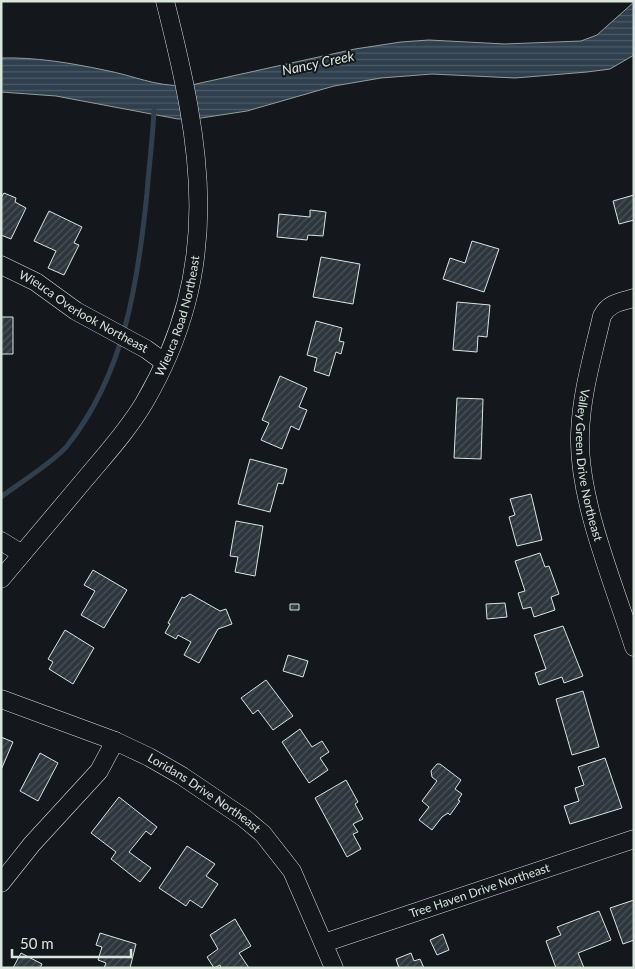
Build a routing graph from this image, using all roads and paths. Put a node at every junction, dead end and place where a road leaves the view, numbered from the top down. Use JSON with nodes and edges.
{"nodes":[{"id":1,"x":165,"y":3,"type":"edge"},
{"id":2,"x":1,"y":265,"type":"edge"},
{"id":3,"x":634,"y":298,"type":"edge"},
{"id":4,"x":164,"y":362,"type":"junction"},
{"id":5,"x":2,"y":542,"type":"edge"},
{"id":6,"x":22,"y":554,"type":"junction"},
{"id":7,"x":1,"y":579,"type":"edge"},
{"id":8,"x":634,"y":647,"type":"edge"},
{"id":9,"x":1,"y":699,"type":"edge"},
{"id":10,"x":115,"y":741,"type":"junction"},
{"id":11,"x":634,"y":839,"type":"edge"},
{"id":12,"x":1,"y":883,"type":"edge"},
{"id":13,"x":324,"y":943,"type":"junction"},
{"id":14,"x":334,"y":968,"type":"edge"}],
"edges":[{"from":1,"to":4,"type":"street","name":"Wieuca Road Northeast"},
{"from":2,"to":4,"type":"street","name":"Wieuca Overlook Northeast"},
{"from":3,"to":8,"type":"street","name":"Valley Green Drive Northeast"},
{"from":4,"to":6,"type":"street","name":"Wieuca Road Northeast"},
{"from":5,"to":6,"type":"street"},
{"from":6,"to":7,"type":"street","name":"Wieuca Road Northeast"},
{"from":9,"to":10,"type":"street","name":"Loridans Drive Northeast"},
{"from":10,"to":12,"type":"street"},
{"from":10,"to":13,"type":"street","name":"Loridans Drive Northeast"},
{"from":11,"to":13,"type":"street","name":"Tree Haven Drive Northeast"},
{"from":13,"to":14,"type":"street","name":"Loridans Drive Northeast"}]}
